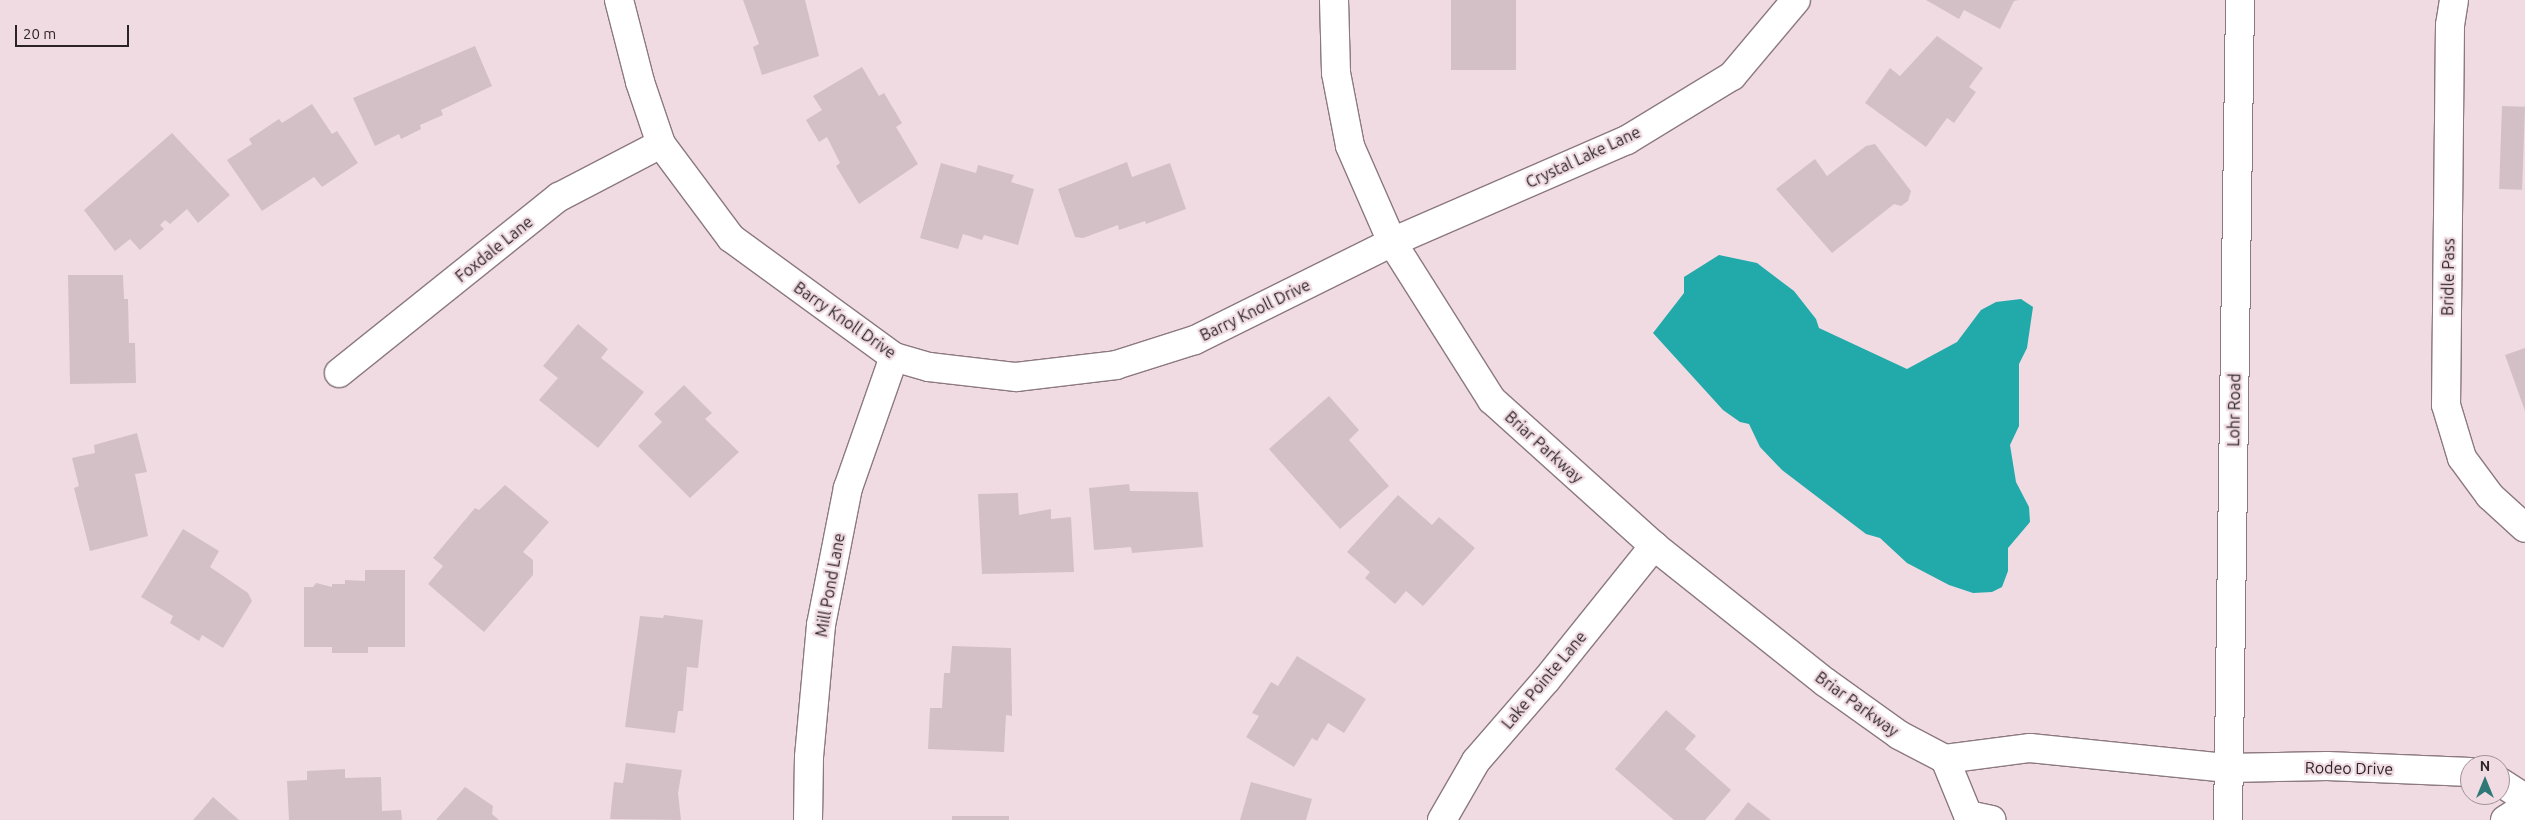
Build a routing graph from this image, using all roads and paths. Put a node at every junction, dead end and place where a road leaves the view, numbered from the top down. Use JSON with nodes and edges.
{"nodes":[{"id":1,"x":619,"y":0,"type":"edge"},
{"id":2,"x":1334,"y":0,"type":"edge"},
{"id":3,"x":1796,"y":0,"type":"edge"},
{"id":4,"x":2240,"y":0,"type":"edge"},
{"id":5,"x":2454,"y":0,"type":"edge"},
{"id":6,"x":660,"y":144,"type":"junction"},
{"id":7,"x":1392,"y":242,"type":"junction"},
{"id":8,"x":894,"y":357,"type":"junction"},
{"id":9,"x":339,"y":372,"type":"dead end"},
{"id":10,"x":2525,"y":528,"type":"edge"},
{"id":11,"x":1654,"y":546,"type":"junction"},
{"id":12,"x":1945,"y":759,"type":"junction"},
{"id":13,"x":2228,"y":768,"type":"junction"},
{"id":14,"x":2460,"y":772,"type":"edge"},
{"id":15,"x":2510,"y":788,"type":"edge"},
{"id":16,"x":2525,"y":798,"type":"edge"},
{"id":17,"x":2525,"y":807,"type":"edge"},
{"id":18,"x":808,"y":820,"type":"edge"},
{"id":19,"x":1442,"y":820,"type":"edge"},
{"id":20,"x":1991,"y":820,"type":"edge"},
{"id":21,"x":2228,"y":820,"type":"edge"},
{"id":22,"x":2505,"y":820,"type":"edge"}],
"edges":[{"from":1,"to":6,"type":"street","name":"Barry Knoll Drive"},
{"from":2,"to":7,"type":"street","name":"Briar Parkway"},
{"from":3,"to":7,"type":"street","name":"Crystal Lake Lane"},
{"from":4,"to":13,"type":"street","name":"Lohr Road"},
{"from":5,"to":10,"type":"street","name":"Bridle Pass"},
{"from":6,"to":8,"type":"street","name":"Barry Knoll Drive"},
{"from":6,"to":9,"type":"street","name":"Foxdale Lane"},
{"from":7,"to":8,"type":"street","name":"Barry Knoll Drive"},
{"from":7,"to":11,"type":"street","name":"Briar Parkway"},
{"from":8,"to":18,"type":"street","name":"Mill Pond Lane"},
{"from":11,"to":12,"type":"street","name":"Briar Parkway"},
{"from":11,"to":19,"type":"street","name":"Lake Pointe Lane"},
{"from":12,"to":13,"type":"street"},
{"from":12,"to":20,"type":"street"},
{"from":13,"to":14,"type":"street","name":"Rodeo Drive"},
{"from":13,"to":21,"type":"street","name":"Lohr Road"},
{"from":15,"to":16,"type":"street"},
{"from":17,"to":22,"type":"street"}]}
